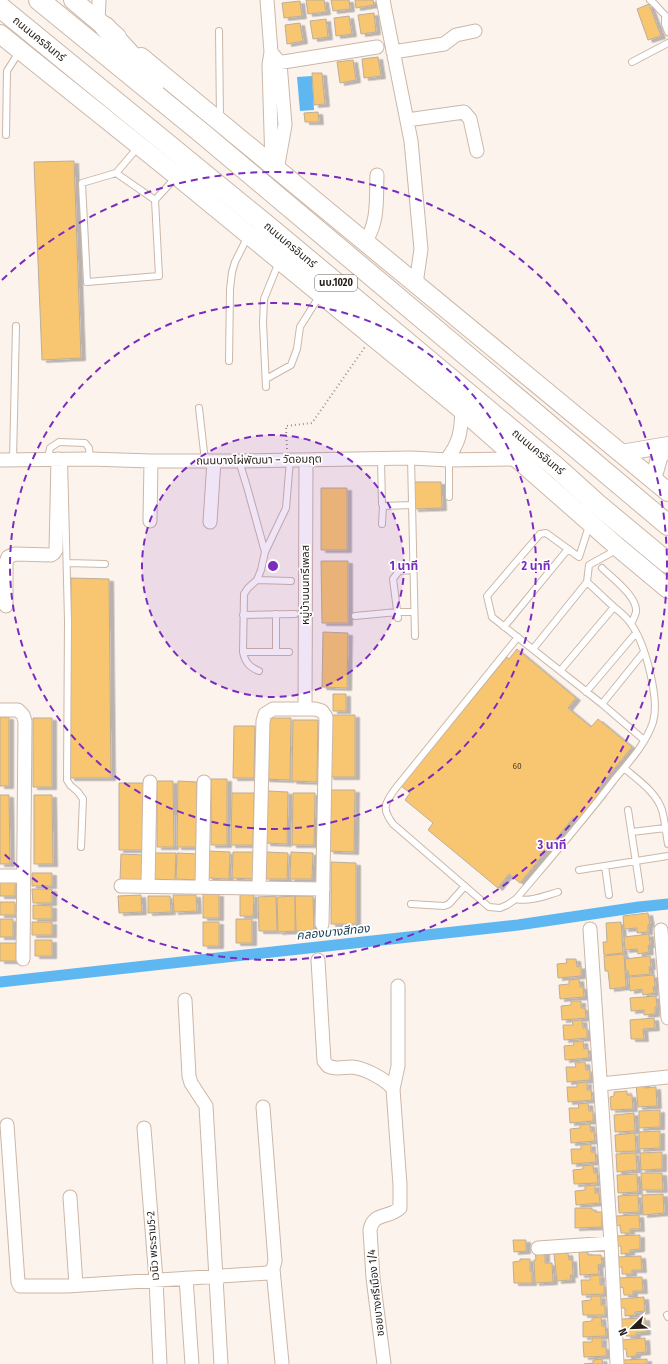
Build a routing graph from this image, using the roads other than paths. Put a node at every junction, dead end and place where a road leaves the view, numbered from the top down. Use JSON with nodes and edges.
{"nodes":[{"id":1,"x":40,"y":0,"type":"edge"},
{"id":2,"x":73,"y":0,"type":"edge"},
{"id":3,"x":99,"y":0,"type":"edge"},
{"id":4,"x":267,"y":0,"type":"edge"},
{"id":5,"x":383,"y":0,"type":"edge"},
{"id":6,"x":650,"y":0,"type":"edge"},
{"id":7,"x":0,"y":7,"type":"edge"},
{"id":8,"x":102,"y":24,"type":"junction"},
{"id":9,"x":219,"y":31,"type":"dead end"},
{"id":10,"x":475,"y":31,"type":"dead end"},
{"id":11,"x":668,"y":32,"type":"edge"},
{"id":12,"x":0,"y":34,"type":"edge"},
{"id":13,"x":668,"y":43,"type":"edge"},
{"id":14,"x":377,"y":48,"type":"dead end"},
{"id":15,"x":20,"y":50,"type":"junction"},
{"id":16,"x":393,"y":52,"type":"junction"},
{"id":17,"x":273,"y":60,"type":"junction"},
{"id":18,"x":632,"y":62,"type":"dead end"},
{"id":19,"x":407,"y":120,"type":"junction"},
{"id":20,"x":220,"y":122,"type":"junction"},
{"id":21,"x":203,"y":134,"type":"junction"},
{"id":22,"x":6,"y":135,"type":"dead end"},
{"id":23,"x":139,"y":146,"type":"junction"},
{"id":24,"x":477,"y":150,"type":"dead end"},
{"id":25,"x":274,"y":167,"type":"junction"},
{"id":26,"x":116,"y":172,"type":"junction"},
{"id":27,"x":377,"y":175,"type":"dead end"},
{"id":28,"x":177,"y":176,"type":"junction"},
{"id":29,"x":155,"y":200,"type":"junction"},
{"id":30,"x":249,"y":235,"type":"junction"},
{"id":31,"x":365,"y":242,"type":"junction"},
{"id":32,"x":280,"y":261,"type":"junction"},
{"id":33,"x":416,"y":284,"type":"junction"},
{"id":34,"x":321,"y":294,"type":"junction"},
{"id":35,"x":16,"y":326,"type":"dead end"},
{"id":36,"x":229,"y":361,"type":"dead end"},
{"id":37,"x":266,"y":379,"type":"junction"},
{"id":38,"x":266,"y":387,"type":"dead end"},
{"id":39,"x":199,"y":408,"type":"dead end"},
{"id":40,"x":462,"y":410,"type":"junction"},
{"id":41,"x":621,"y":453,"type":"junction"},
{"id":42,"x":411,"y":458,"type":"junction"},
{"id":43,"x":57,"y":459,"type":"junction"},
{"id":44,"x":90,"y":459,"type":"junction"},
{"id":45,"x":381,"y":459,"type":"junction"},
{"id":46,"x":518,"y":459,"type":"junction"},
{"id":47,"x":6,"y":460,"type":"edge"},
{"id":48,"x":288,"y":460,"type":"junction"},
{"id":49,"x":306,"y":460,"type":"junction"},
{"id":50,"x":448,"y":460,"type":"junction"},
{"id":51,"x":151,"y":461,"type":"junction"},
{"id":52,"x":209,"y":461,"type":"junction"},
{"id":53,"x":239,"y":461,"type":"junction"},
{"id":54,"x":653,"y":480,"type":"junction"},
{"id":55,"x":668,"y":492,"type":"edge"},
{"id":56,"x":449,"y":496,"type":"dead end"},
{"id":57,"x":412,"y":505,"type":"junction"},
{"id":58,"x":383,"y":506,"type":"junction"},
{"id":59,"x":150,"y":521,"type":"dead end"},
{"id":60,"x":210,"y":522,"type":"dead end"},
{"id":61,"x":590,"y":523,"type":"junction"},
{"id":62,"x":382,"y":524,"type":"dead end"},
{"id":63,"x":668,"y":525,"type":"edge"},
{"id":64,"x":568,"y":549,"type":"junction"},
{"id":65,"x":620,"y":549,"type":"junction"},
{"id":66,"x":265,"y":552,"type":"junction"},
{"id":67,"x":668,"y":563,"type":"edge"},
{"id":68,"x":66,"y":564,"type":"junction"},
{"id":69,"x":105,"y":564,"type":"dead end"},
{"id":70,"x":602,"y":568,"type":"dead end"},
{"id":71,"x":413,"y":570,"type":"junction"},
{"id":72,"x":257,"y":580,"type":"junction"},
{"id":73,"x":292,"y":581,"type":"dead end"},
{"id":74,"x":587,"y":582,"type":"junction"},
{"id":75,"x":668,"y":589,"type":"edge"},
{"id":76,"x":6,"y":606,"type":"dead end"},
{"id":77,"x":614,"y":607,"type":"junction"},
{"id":78,"x":414,"y":612,"type":"junction"},
{"id":79,"x":276,"y":614,"type":"junction"},
{"id":80,"x":295,"y":614,"type":"dead end"},
{"id":81,"x":244,"y":615,"type":"junction"},
{"id":82,"x":397,"y":615,"type":"junction"},
{"id":83,"x":355,"y":616,"type":"dead end"},
{"id":84,"x":631,"y":624,"type":"junction"},
{"id":85,"x":504,"y":627,"type":"junction"},
{"id":86,"x":636,"y":633,"type":"junction"},
{"id":87,"x":415,"y":636,"type":"dead end"},
{"id":88,"x":518,"y":637,"type":"junction"},
{"id":89,"x":533,"y":649,"type":"junction"},
{"id":90,"x":243,"y":652,"type":"junction"},
{"id":91,"x":276,"y":652,"type":"junction"},
{"id":92,"x":289,"y":652,"type":"dead end"},
{"id":93,"x":644,"y":652,"type":"junction"},
{"id":94,"x":560,"y":671,"type":"junction"},
{"id":95,"x":259,"y":672,"type":"dead end"},
{"id":96,"x":586,"y":692,"type":"junction"},
{"id":97,"x":602,"y":704,"type":"junction"},
{"id":98,"x":305,"y":709,"type":"junction"},
{"id":99,"x":0,"y":710,"type":"edge"},
{"id":100,"x":644,"y":740,"type":"junction"},
{"id":101,"x":624,"y":768,"type":"junction"},
{"id":102,"x":150,"y":782,"type":"dead end"},
{"id":103,"x":204,"y":782,"type":"dead end"},
{"id":104,"x":628,"y":810,"type":"dead end"},
{"id":105,"x":665,"y":828,"type":"junction"},
{"id":106,"x":632,"y":832,"type":"junction"},
{"id":107,"x":668,"y":844,"type":"edge"},
{"id":108,"x":81,"y":847,"type":"dead end"},
{"id":109,"x":668,"y":856,"type":"edge"},
{"id":110,"x":636,"y":861,"type":"junction"},
{"id":111,"x":605,"y":866,"type":"junction"},
{"id":112,"x":579,"y":870,"type":"dead end"},
{"id":113,"x":0,"y":876,"type":"edge"},
{"id":114,"x":23,"y":876,"type":"junction"},
{"id":115,"x":120,"y":886,"type":"dead end"},
{"id":116,"x":148,"y":886,"type":"junction"},
{"id":117,"x":465,"y":886,"type":"junction"},
{"id":118,"x":202,"y":887,"type":"junction"},
{"id":119,"x":259,"y":888,"type":"junction"},
{"id":120,"x":323,"y":889,"type":"junction"},
{"id":121,"x":640,"y":889,"type":"dead end"},
{"id":122,"x":558,"y":892,"type":"dead end"},
{"id":123,"x":609,"y":894,"type":"dead end"},
{"id":124,"x":516,"y":899,"type":"junction"},
{"id":125,"x":411,"y":904,"type":"dead end"},
{"id":126,"x":322,"y":924,"type":"dead end"},
{"id":127,"x":590,"y":929,"type":"dead end"},
{"id":128,"x":661,"y":930,"type":"dead end"},
{"id":129,"x":23,"y":959,"type":"dead end"},
{"id":130,"x":318,"y":960,"type":"dead end"},
{"id":131,"x":398,"y":986,"type":"dead end"},
{"id":132,"x":185,"y":1000,"type":"dead end"},
{"id":133,"x":668,"y":1018,"type":"edge"},
{"id":134,"x":668,"y":1077,"type":"edge"},
{"id":135,"x":600,"y":1084,"type":"junction"},
{"id":136,"x":393,"y":1089,"type":"junction"},
{"id":137,"x":264,"y":1107,"type":"dead end"},
{"id":138,"x":7,"y":1125,"type":"dead end"},
{"id":139,"x":144,"y":1128,"type":"dead end"},
{"id":140,"x":70,"y":1197,"type":"dead end"},
{"id":141,"x":611,"y":1243,"type":"junction"},
{"id":142,"x":538,"y":1248,"type":"dead end"},
{"id":143,"x":273,"y":1269,"type":"junction"},
{"id":144,"x":216,"y":1276,"type":"junction"},
{"id":145,"x":186,"y":1278,"type":"junction"},
{"id":146,"x":156,"y":1280,"type":"junction"},
{"id":147,"x":76,"y":1285,"type":"junction"},
{"id":148,"x":282,"y":1363,"type":"edge"},
{"id":149,"x":160,"y":1364,"type":"edge"},
{"id":150,"x":192,"y":1364,"type":"edge"},
{"id":151,"x":221,"y":1364,"type":"edge"},
{"id":152,"x":384,"y":1364,"type":"edge"},
{"id":153,"x":617,"y":1364,"type":"edge"}],
"edges":[{"from":1,"to":21,"type":"main road","number":"นบ.1020"},
{"from":2,"to":8,"type":"main road"},
{"from":3,"to":8,"type":"street"},
{"from":4,"to":17,"type":"street"},
{"from":5,"to":16,"type":"street"},
{"from":6,"to":11,"type":"lane"},
{"from":7,"to":67,"type":"main road","name":"ถนนนครอินทร์","number":"นบ.1020"},
{"from":8,"to":20,"type":"main road"},
{"from":8,"to":21,"type":"main road"},
{"from":9,"to":20,"type":"lane"},
{"from":10,"to":16,"type":"street"},
{"from":12,"to":15,"type":"main road","name":"ถนนนครอินทร์","number":"นบ.1020"},
{"from":13,"to":18,"type":"lane"},
{"from":14,"to":17,"type":"street"},
{"from":15,"to":22,"type":"lane"},
{"from":15,"to":23,"type":"main road","name":"ถนนนครอินทร์","number":"นบ.1020"},
{"from":16,"to":19,"type":"street"},
{"from":17,"to":25,"type":"street"},
{"from":19,"to":24,"type":"street"},
{"from":19,"to":33,"type":"street"},
{"from":20,"to":25,"type":"main road"},
{"from":21,"to":63,"type":"main road","number":"นบ.1020"},
{"from":23,"to":26,"type":"lane"},
{"from":23,"to":28,"type":"main road","name":"ถนนนครอินทร์","number":"นบ.1020"},
{"from":25,"to":31,"type":"main road"},
{"from":26,"to":29,"type":"lane"},
{"from":26,"to":29,"type":"lane"},
{"from":27,"to":31,"type":"street"},
{"from":28,"to":29,"type":"lane"},
{"from":28,"to":30,"type":"main road","name":"ถนนนครอินทร์","number":"นบ.1020"},
{"from":30,"to":32,"type":"main road","name":"ถนนนครอินทร์","number":"นบ.1020"},
{"from":30,"to":36,"type":"lane"},
{"from":31,"to":33,"type":"main road"},
{"from":32,"to":34,"type":"main road","name":"ถนนนครอินทร์","number":"นบ.1020"},
{"from":32,"to":37,"type":"lane"},
{"from":33,"to":41,"type":"main road"},
{"from":34,"to":37,"type":"lane"},
{"from":34,"to":40,"type":"main road","name":"ถนนนครอินทร์","number":"นบ.1020"},
{"from":35,"to":47,"type":"lane"},
{"from":37,"to":38,"type":"lane"},
{"from":39,"to":52,"type":"lane"},
{"from":40,"to":46,"type":"main road","name":"ถนนนครอินทร์","number":"นบ.1020"},
{"from":40,"to":50,"type":"street"},
{"from":41,"to":54,"type":"main road"},
{"from":41,"to":54,"type":"street"},
{"from":42,"to":45,"type":"street","name":"ถนนบางไผ่พัฒนา – วัดอมฤต"},
{"from":42,"to":50,"type":"street","name":"ถนนบางไผ่พัฒนา – วัดอมฤต"},
{"from":42,"to":57,"type":"lane"},
{"from":43,"to":44,"type":"street","name":"ถนนบางไผ่พัฒนา – วัดอมฤต"},
{"from":43,"to":44,"type":"lane"},
{"from":43,"to":47,"type":"street","name":"ถนนบางไผ่พัฒนา – วัดอมฤต"},
{"from":43,"to":68,"type":"lane"},
{"from":43,"to":76,"type":"street"},
{"from":44,"to":51,"type":"street","name":"ถนนบางไผ่พัฒนา – วัดอมฤต"},
{"from":45,"to":49,"type":"street","name":"ถนนบางไผ่พัฒนา – วัดอมฤต"},
{"from":45,"to":58,"type":"lane"},
{"from":46,"to":50,"type":"street","name":"ถนนบางไผ่พัฒนา – วัดอมฤต"},
{"from":46,"to":61,"type":"main road","name":"ถนนนครอินทร์","number":"นบ.1020"},
{"from":48,"to":49,"type":"street","name":"ถนนบางไผ่พัฒนา – วัดอมฤต"},
{"from":48,"to":53,"type":"street","name":"ถนนบางไผ่พัฒนา – วัดอมฤต"},
{"from":48,"to":66,"type":"lane"},
{"from":49,"to":98,"type":"street","name":"หมู่บ้านนนทรีเพลส"},
{"from":50,"to":56,"type":"lane"},
{"from":51,"to":52,"type":"street","name":"ถนนบางไผ่พัฒนา – วัดอมฤต"},
{"from":51,"to":59,"type":"street"},
{"from":52,"to":53,"type":"street","name":"ถนนบางไผ่พัฒนา – วัดอมฤต"},
{"from":52,"to":60,"type":"street"},
{"from":53,"to":66,"type":"lane"},
{"from":54,"to":55,"type":"main road"},
{"from":57,"to":58,"type":"lane"},
{"from":57,"to":71,"type":"lane"},
{"from":58,"to":62,"type":"lane"},
{"from":61,"to":64,"type":"lane"},
{"from":61,"to":65,"type":"main road","name":"ถนนนครอินทร์","number":"นบ.1020"},
{"from":64,"to":85,"type":"lane"},
{"from":64,"to":85,"type":"lane"},
{"from":65,"to":74,"type":"lane"},
{"from":65,"to":75,"type":"main road","name":"ถนนนครอินทร์","number":"นบ.1020"},
{"from":66,"to":72,"type":"lane"},
{"from":68,"to":69,"type":"lane"},
{"from":68,"to":108,"type":"lane"},
{"from":70,"to":84,"type":"lane"},
{"from":71,"to":78,"type":"lane"},
{"from":71,"to":82,"type":"lane"},
{"from":72,"to":73,"type":"lane"},
{"from":72,"to":81,"type":"lane"},
{"from":74,"to":77,"type":"lane"},
{"from":74,"to":89,"type":"lane"},
{"from":77,"to":84,"type":"lane"},
{"from":77,"to":94,"type":"lane"},
{"from":78,"to":82,"type":"lane"},
{"from":78,"to":87,"type":"lane"},
{"from":79,"to":80,"type":"lane"},
{"from":79,"to":81,"type":"lane"},
{"from":79,"to":91,"type":"lane"},
{"from":81,"to":90,"type":"lane"},
{"from":82,"to":83,"type":"lane"},
{"from":84,"to":86,"type":"lane"},
{"from":85,"to":88,"type":"lane"},
{"from":86,"to":93,"type":"lane"},
{"from":86,"to":96,"type":"lane"},
{"from":88,"to":89,"type":"lane"},
{"from":88,"to":117,"type":"lane"},
{"from":89,"to":94,"type":"lane"},
{"from":90,"to":91,"type":"lane"},
{"from":90,"to":95,"type":"lane"},
{"from":91,"to":92,"type":"lane"},
{"from":93,"to":97,"type":"lane"},
{"from":93,"to":100,"type":"lane"},
{"from":94,"to":96,"type":"lane"},
{"from":96,"to":97,"type":"lane"},
{"from":97,"to":100,"type":"lane"},
{"from":98,"to":119,"type":"street"},
{"from":98,"to":120,"type":"street"},
{"from":99,"to":114,"type":"street"},
{"from":100,"to":101,"type":"lane"},
{"from":101,"to":105,"type":"lane"},
{"from":101,"to":124,"type":"lane"},
{"from":102,"to":116,"type":"street"},
{"from":103,"to":118,"type":"street"},
{"from":104,"to":106,"type":"lane"},
{"from":105,"to":106,"type":"lane"},
{"from":105,"to":107,"type":"lane"},
{"from":106,"to":110,"type":"lane"},
{"from":109,"to":110,"type":"lane"},
{"from":110,"to":111,"type":"lane"},
{"from":110,"to":121,"type":"lane"},
{"from":111,"to":112,"type":"lane"},
{"from":111,"to":123,"type":"lane"},
{"from":113,"to":114,"type":"street"},
{"from":114,"to":129,"type":"street"},
{"from":115,"to":116,"type":"street"},
{"from":116,"to":118,"type":"street"},
{"from":117,"to":124,"type":"lane"},
{"from":117,"to":125,"type":"lane"},
{"from":118,"to":119,"type":"street"},
{"from":119,"to":120,"type":"street"},
{"from":120,"to":126,"type":"street"},
{"from":122,"to":124,"type":"lane"},
{"from":127,"to":135,"type":"street"},
{"from":128,"to":133,"type":"street"},
{"from":130,"to":136,"type":"street"},
{"from":131,"to":136,"type":"street"},
{"from":132,"to":144,"type":"street"},
{"from":134,"to":135,"type":"street"},
{"from":135,"to":141,"type":"street"},
{"from":136,"to":152,"type":"street","name":"ซอยบางศรีเมือง 1/4"},
{"from":137,"to":143,"type":"street"},
{"from":138,"to":147,"type":"street"},
{"from":139,"to":146,"type":"street","name":"เวนิว พระราม5-2"},
{"from":140,"to":147,"type":"street"},
{"from":141,"to":142,"type":"street"},
{"from":141,"to":153,"type":"street"},
{"from":143,"to":144,"type":"street"},
{"from":143,"to":148,"type":"street"},
{"from":144,"to":145,"type":"street"},
{"from":144,"to":151,"type":"street"},
{"from":145,"to":146,"type":"street"},
{"from":145,"to":150,"type":"street"},
{"from":146,"to":147,"type":"street"},
{"from":146,"to":149,"type":"street","name":"เวนิว พระราม5-2"}]}
